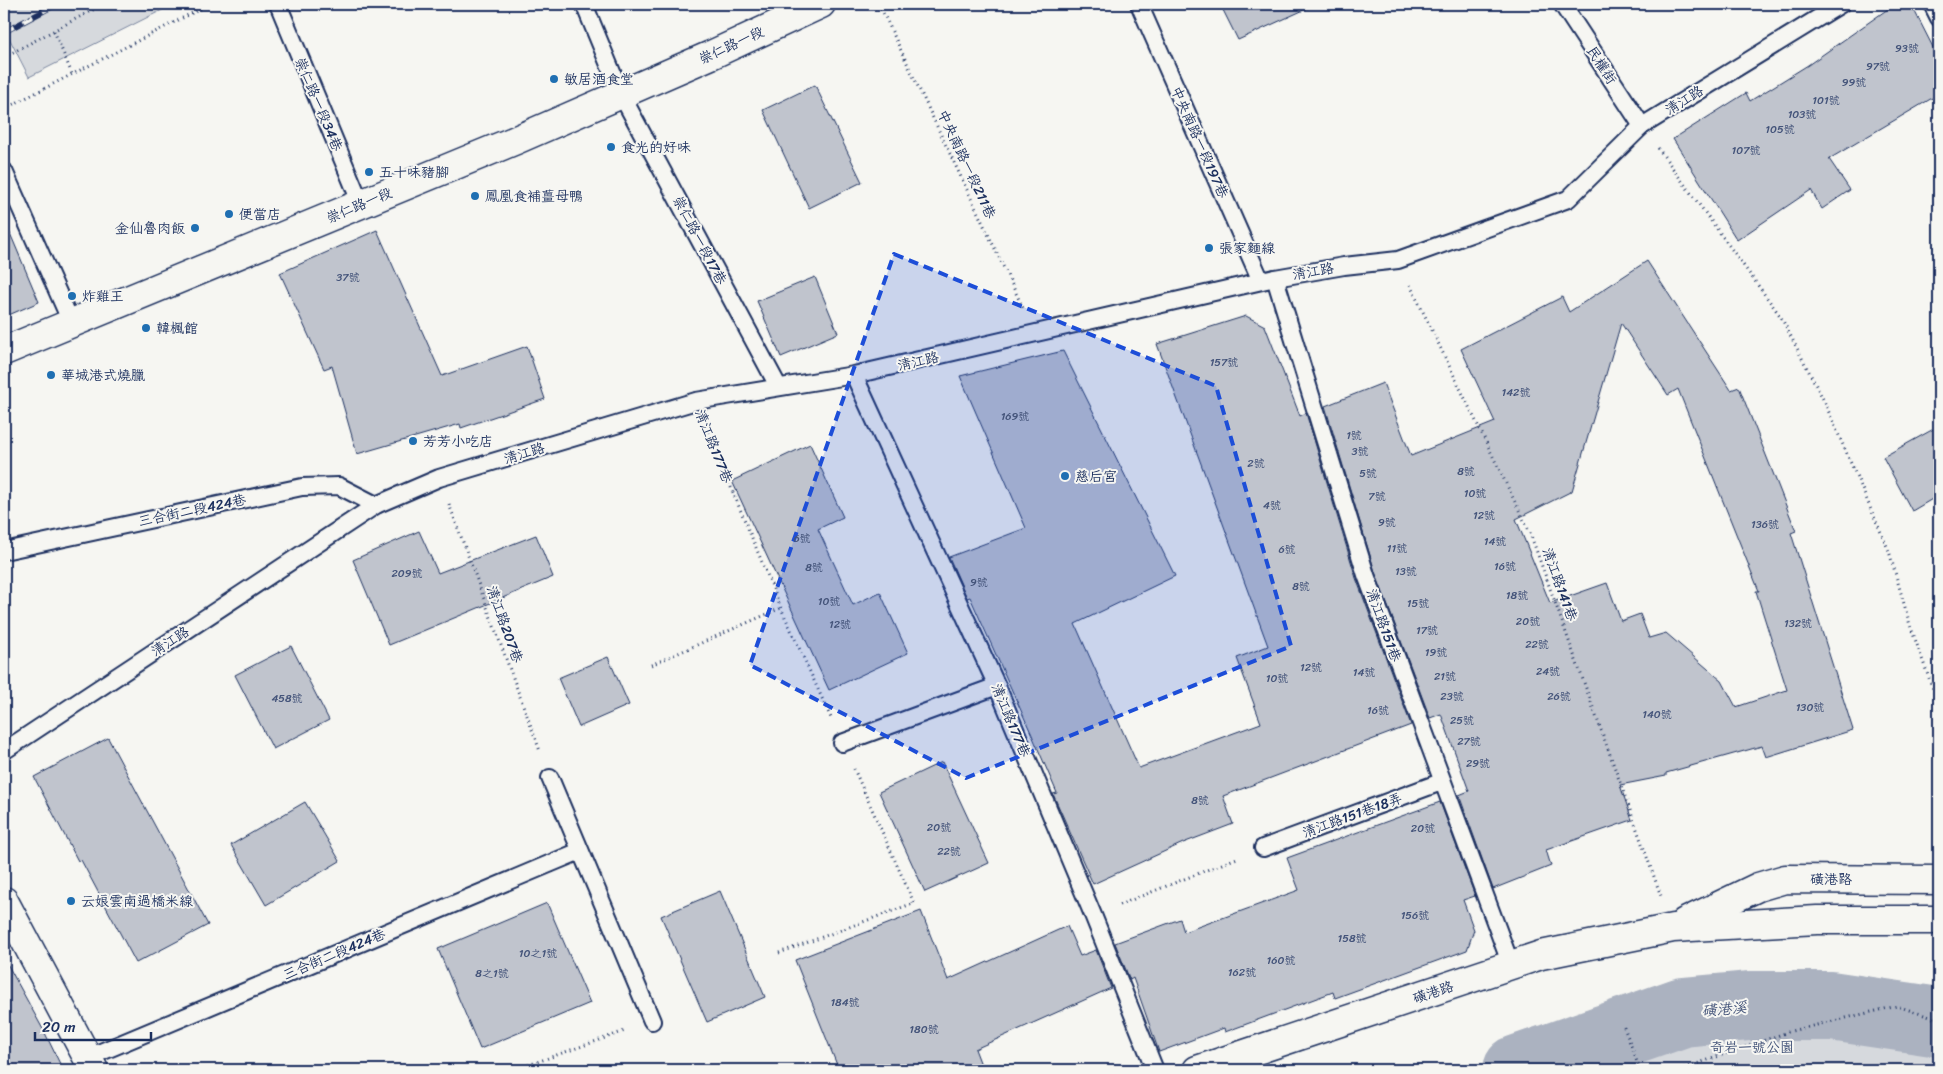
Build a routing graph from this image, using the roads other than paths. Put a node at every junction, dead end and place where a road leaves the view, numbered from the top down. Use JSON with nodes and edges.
{"nodes":[{"id":1,"x":278,"y":4,"type":"edge"},
{"id":2,"x":584,"y":4,"type":"edge"},
{"id":3,"x":821,"y":4,"type":"edge"},
{"id":4,"x":1139,"y":4,"type":"edge"},
{"id":5,"x":1562,"y":4,"type":"edge"},
{"id":6,"x":1841,"y":4,"type":"edge"},
{"id":7,"x":1932,"y":4,"type":"edge"},
{"id":8,"x":1939,"y":18,"type":"edge"},
{"id":9,"x":621,"y":94,"type":"junction"},
{"id":10,"x":1642,"y":126,"type":"junction"},
{"id":11,"x":4,"y":171,"type":"edge"},
{"id":12,"x":360,"y":204,"type":"junction"},
{"id":13,"x":1268,"y":279,"type":"junction"},
{"id":14,"x":71,"y":322,"type":"junction"},
{"id":15,"x":4,"y":351,"type":"edge"},
{"id":16,"x":854,"y":375,"type":"junction"},
{"id":17,"x":778,"y":386,"type":"junction"},
{"id":18,"x":376,"y":505,"type":"junction"},
{"id":19,"x":4,"y":551,"type":"edge"},
{"id":20,"x":997,"y":686,"type":"junction"},
{"id":21,"x":842,"y":743,"type":"road end"},
{"id":22,"x":4,"y":751,"type":"edge"},
{"id":23,"x":550,"y":778,"type":"road end"},
{"id":24,"x":1441,"y":782,"type":"junction"},
{"id":25,"x":1263,"y":848,"type":"road end"},
{"id":26,"x":580,"y":851,"type":"junction"},
{"id":27,"x":1939,"y":880,"type":"edge"},
{"id":28,"x":4,"y":900,"type":"edge"},
{"id":29,"x":1939,"y":920,"type":"edge"},
{"id":30,"x":1673,"y":928,"type":"junction"},
{"id":31,"x":1511,"y":965,"type":"junction"},
{"id":32,"x":652,"y":1021,"type":"road end"},
{"id":33,"x":92,"y":1063,"type":"edge"},
{"id":34,"x":1155,"y":1070,"type":"edge"},
{"id":35,"x":1197,"y":1070,"type":"edge"}],
"edges":[{"from":1,"to":12,"type":"lane","name":"崇仁路一段34巷"},
{"from":2,"to":9,"type":"lane","name":"崇仁路一段17巷"},
{"from":3,"to":9,"type":"street","name":"崇仁路一段"},
{"from":4,"to":13,"type":"lane","name":"中央南路一段197巷"},
{"from":5,"to":10,"type":"lane","name":"民權街"},
{"from":6,"to":10,"type":"lane","name":"清江路"},
{"from":7,"to":8,"type":"lane"},
{"from":9,"to":12,"type":"street","name":"崇仁路一段"},
{"from":9,"to":17,"type":"lane","name":"崇仁路一段17巷"},
{"from":10,"to":13,"type":"lane","name":"清江路"},
{"from":11,"to":14,"type":"lane"},
{"from":12,"to":14,"type":"street","name":"崇仁路一段"},
{"from":13,"to":16,"type":"lane","name":"清江路"},
{"from":13,"to":24,"type":"lane","name":"清江路151巷"},
{"from":14,"to":15,"type":"street","name":"崇仁路一段"},
{"from":16,"to":17,"type":"lane","name":"清江路"},
{"from":16,"to":20,"type":"lane","name":"清江路177巷"},
{"from":17,"to":18,"type":"lane","name":"清江路"},
{"from":18,"to":19,"type":"lane","name":"三合街二段424巷"},
{"from":18,"to":22,"type":"lane","name":"清江路"},
{"from":20,"to":21,"type":"lane"},
{"from":20,"to":34,"type":"lane","name":"清江路177巷"},
{"from":23,"to":26,"type":"lane"},
{"from":24,"to":25,"type":"lane","name":"清江路151巷18弄"},
{"from":24,"to":31,"type":"lane","name":"清江路151巷"},
{"from":26,"to":32,"type":"lane"},
{"from":26,"to":33,"type":"lane","name":"三合街二段424巷"},
{"from":27,"to":30,"type":"street","name":"磺港路"},
{"from":28,"to":33,"type":"street"},
{"from":29,"to":30,"type":"street","name":"磺港路"},
{"from":30,"to":31,"type":"street","name":"磺港路"},
{"from":31,"to":35,"type":"street","name":"磺港路"}]}
